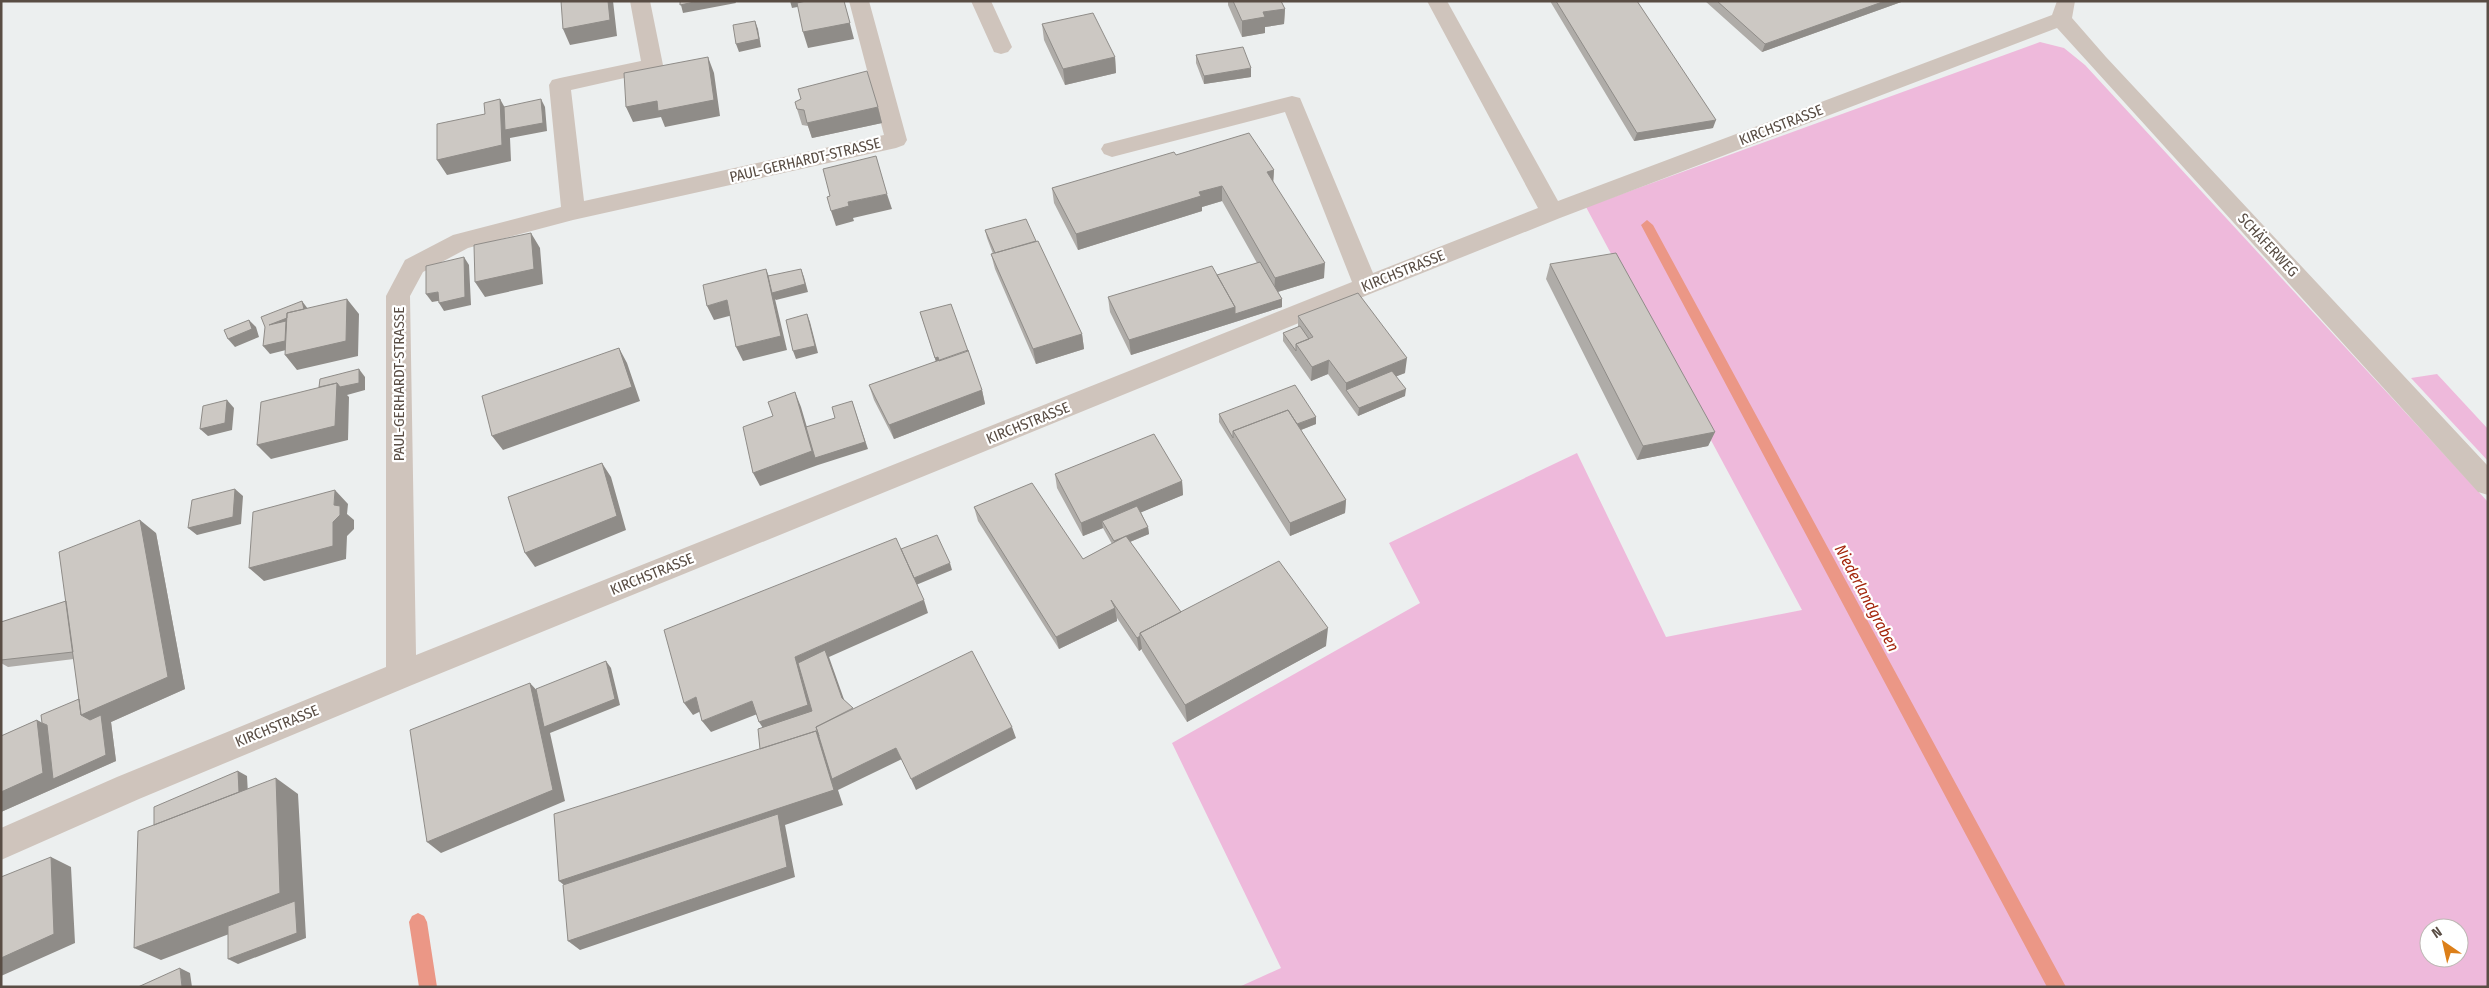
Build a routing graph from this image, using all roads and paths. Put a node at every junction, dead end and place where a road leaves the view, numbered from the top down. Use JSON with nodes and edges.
{"nodes":[{"id":1,"x":640,"y":1,"type":"edge"},
{"id":2,"x":859,"y":1,"type":"edge"},
{"id":3,"x":981,"y":1,"type":"edge"},
{"id":4,"x":1437,"y":1,"type":"edge"},
{"id":5,"x":2064,"y":10,"type":"edge"},
{"id":6,"x":1000,"y":47,"type":"dead end"},
{"id":7,"x":1112,"y":149,"type":"dead end"},
{"id":8,"x":573,"y":212,"type":"junction"},
{"id":9,"x":1552,"y":212,"type":"junction"},
{"id":10,"x":1366,"y":286,"type":"junction"},
{"id":11,"x":2488,"y":484,"type":"edge"},
{"id":12,"x":401,"y":675,"type":"junction"},
{"id":13,"x":1,"y":844,"type":"edge"}],
"edges":[{"from":1,"to":8,"type":"street"},
{"from":2,"to":8,"type":"street","name":"PAUL-GERHARDT-STRASSE"},
{"from":3,"to":6,"type":"street"},
{"from":4,"to":9,"type":"street"},
{"from":5,"to":9,"type":"street","name":"KIRCHSTRASSE"},
{"from":5,"to":11,"type":"street","name":"SCHÄFERWEG"},
{"from":7,"to":10,"type":"street"},
{"from":8,"to":12,"type":"street","name":"PAUL-GERHARDT-STRASSE"},
{"from":9,"to":10,"type":"street","name":"KIRCHSTRASSE"},
{"from":10,"to":12,"type":"street","name":"KIRCHSTRASSE"},
{"from":12,"to":13,"type":"street","name":"KIRCHSTRASSE"}]}
